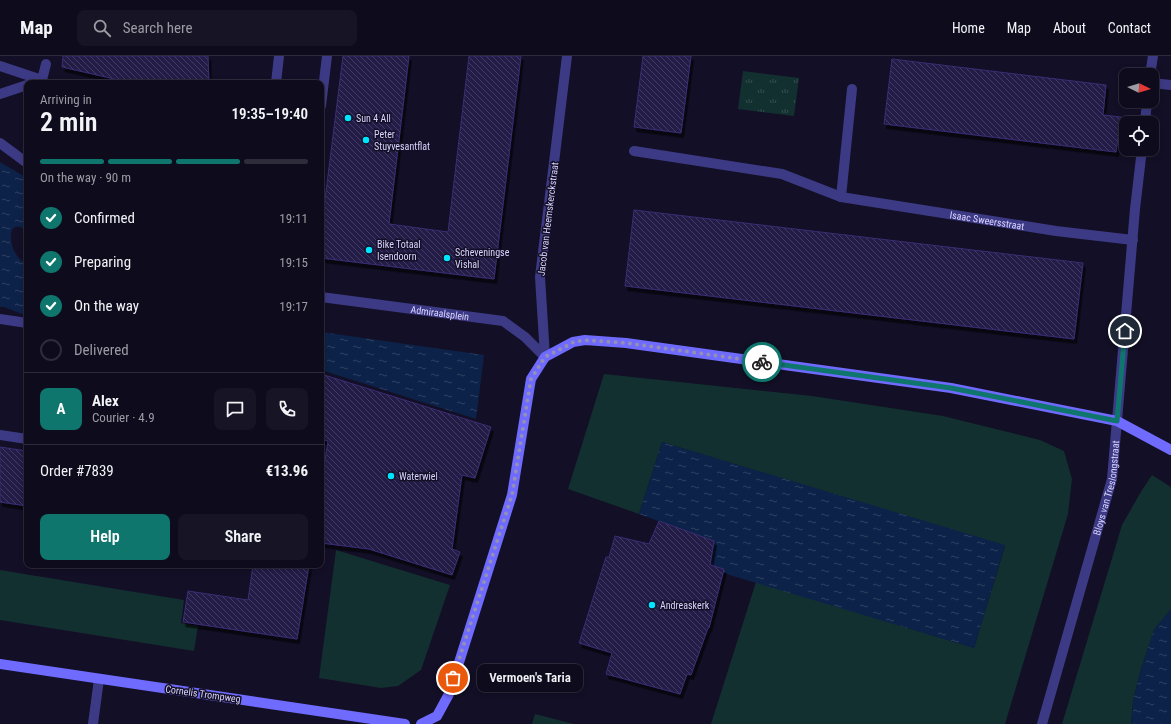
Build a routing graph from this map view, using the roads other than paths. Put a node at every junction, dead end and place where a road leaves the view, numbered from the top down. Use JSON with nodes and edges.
{"nodes":[{"id":1,"x":279,"y":56,"type":"edge"},
{"id":2,"x":327,"y":56,"type":"edge"},
{"id":3,"x":568,"y":56,"type":"edge"},
{"id":4,"x":1153,"y":56,"type":"edge"},
{"id":5,"x":46,"y":64,"type":"dead end"},
{"id":6,"x":0,"y":66,"type":"edge"},
{"id":7,"x":1151,"y":68,"type":"edge"},
{"id":8,"x":35,"y":80,"type":"edge"},
{"id":9,"x":41,"y":80,"type":"edge"},
{"id":10,"x":276,"y":80,"type":"edge"},
{"id":11,"x":324,"y":81,"type":"edge"},
{"id":12,"x":1159,"y":83,"type":"edge"},
{"id":13,"x":1171,"y":84,"type":"edge"},
{"id":14,"x":24,"y":86,"type":"edge"},
{"id":15,"x":852,"y":88,"type":"dead end"},
{"id":16,"x":0,"y":94,"type":"edge"},
{"id":17,"x":0,"y":143,"type":"edge"},
{"id":18,"x":634,"y":151,"type":"dead end"},
{"id":19,"x":1141,"y":156,"type":"edge"},
{"id":20,"x":24,"y":162,"type":"edge"},
{"id":21,"x":841,"y":197,"type":"junction"},
{"id":22,"x":1133,"y":240,"type":"junction"},
{"id":23,"x":324,"y":297,"type":"edge"},
{"id":24,"x":0,"y":319,"type":"edge"},
{"id":25,"x":24,"y":323,"type":"edge"},
{"id":26,"x":545,"y":357,"type":"junction"},
{"id":27,"x":1117,"y":421,"type":"junction"},
{"id":28,"x":0,"y":435,"type":"edge"},
{"id":29,"x":24,"y":439,"type":"edge"},
{"id":30,"x":1171,"y":450,"type":"edge"},
{"id":31,"x":0,"y":664,"type":"edge"},
{"id":32,"x":99,"y":679,"type":"junction"},
{"id":33,"x":438,"y":720,"type":"edge"},
{"id":34,"x":93,"y":724,"type":"edge"},
{"id":35,"x":405,"y":724,"type":"edge"},
{"id":36,"x":421,"y":724,"type":"edge"},
{"id":37,"x":1042,"y":724,"type":"edge"}],
"edges":[{"from":1,"to":10,"type":"street"},
{"from":2,"to":11,"type":"street"},
{"from":3,"to":26,"type":"street","name":"Jacob van Heemskerckstraat"},
{"from":4,"to":7,"type":"street"},
{"from":5,"to":9,"type":"street"},
{"from":6,"to":8,"type":"street"},
{"from":12,"to":13,"type":"street"},
{"from":14,"to":16,"type":"street"},
{"from":15,"to":21,"type":"street"},
{"from":17,"to":20,"type":"street"},
{"from":18,"to":21,"type":"street","name":"Isaac Sweersstraat"},
{"from":19,"to":22,"type":"street","name":"Bloys van Treslongstraat"},
{"from":21,"to":22,"type":"street","name":"Isaac Sweersstraat"},
{"from":22,"to":27,"type":"street","name":"Bloys van Treslongstraat"},
{"from":23,"to":26,"type":"street","name":"Admiraalsplein"},
{"from":24,"to":25,"type":"street"},
{"from":26,"to":27,"type":"street"},
{"from":26,"to":33,"type":"street"},
{"from":27,"to":30,"type":"street"},
{"from":27,"to":37,"type":"street","name":"Bloys van Treslongstraat"},
{"from":28,"to":29,"type":"street"},
{"from":31,"to":32,"type":"street","name":"Cornelis Trompweg"},
{"from":32,"to":34,"type":"street"},
{"from":32,"to":35,"type":"street","name":"Cornelis Trompweg"},
{"from":33,"to":36,"type":"street"}]}
